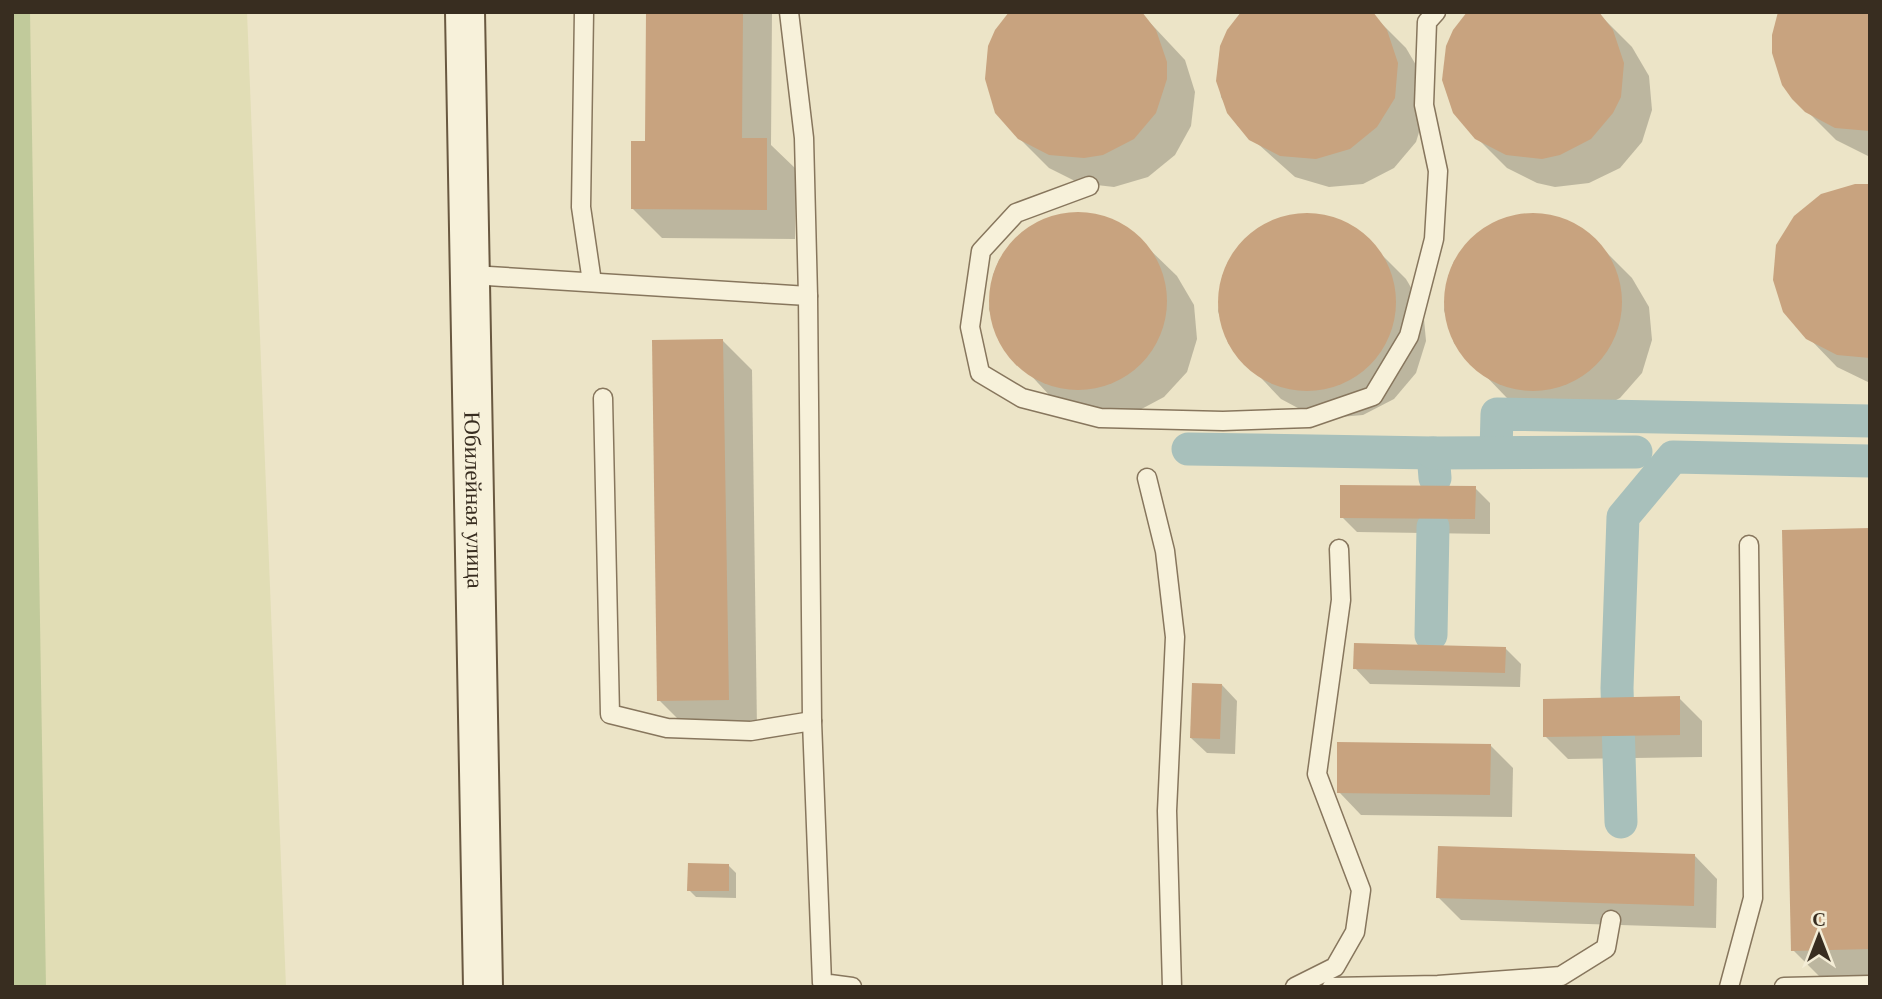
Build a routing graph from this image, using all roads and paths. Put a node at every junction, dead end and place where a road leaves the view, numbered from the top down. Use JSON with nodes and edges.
{"nodes":[{"id":1,"x":466,"y":12,"type":"edge"},
{"id":2,"x":584,"y":12,"type":"edge"},
{"id":3,"x":789,"y":12,"type":"edge"},
{"id":4,"x":1436,"y":12,"type":"edge"},
{"id":5,"x":1089,"y":186,"type":"dead end"},
{"id":6,"x":472,"y":275,"type":"junction"},
{"id":7,"x":592,"y":282,"type":"junction"},
{"id":8,"x":808,"y":296,"type":"junction"},
{"id":9,"x":603,"y":398,"type":"dead end"},
{"id":10,"x":1147,"y":478,"type":"dead end"},
{"id":11,"x":1749,"y":545,"type":"dead end"},
{"id":12,"x":1339,"y":549,"type":"dead end"},
{"id":13,"x":812,"y":721,"type":"junction"},
{"id":14,"x":1611,"y":920,"type":"dead end"},
{"id":15,"x":822,"y":985,"type":"edge"},
{"id":16,"x":1870,"y":985,"type":"edge"},
{"id":17,"x":483,"y":987,"type":"edge"},
{"id":18,"x":852,"y":987,"type":"edge"},
{"id":19,"x":1172,"y":987,"type":"edge"},
{"id":20,"x":1295,"y":987,"type":"edge"},
{"id":21,"x":1332,"y":987,"type":"edge"},
{"id":22,"x":1729,"y":987,"type":"edge"},
{"id":23,"x":1784,"y":987,"type":"edge"}],
"edges":[{"from":1,"to":6,"type":"main road","name":"Юбилейная улица"},
{"from":2,"to":7,"type":"lane"},
{"from":3,"to":8,"type":"lane"},
{"from":4,"to":5,"type":"lane"},
{"from":6,"to":7,"type":"lane"},
{"from":6,"to":17,"type":"main road","name":"Юбилейная улица"},
{"from":7,"to":8,"type":"lane"},
{"from":8,"to":13,"type":"lane"},
{"from":9,"to":13,"type":"lane"},
{"from":10,"to":19,"type":"lane"},
{"from":11,"to":22,"type":"lane"},
{"from":12,"to":20,"type":"lane"},
{"from":13,"to":15,"type":"lane"},
{"from":14,"to":21,"type":"lane"},
{"from":15,"to":18,"type":"lane"},
{"from":16,"to":23,"type":"lane"}]}
